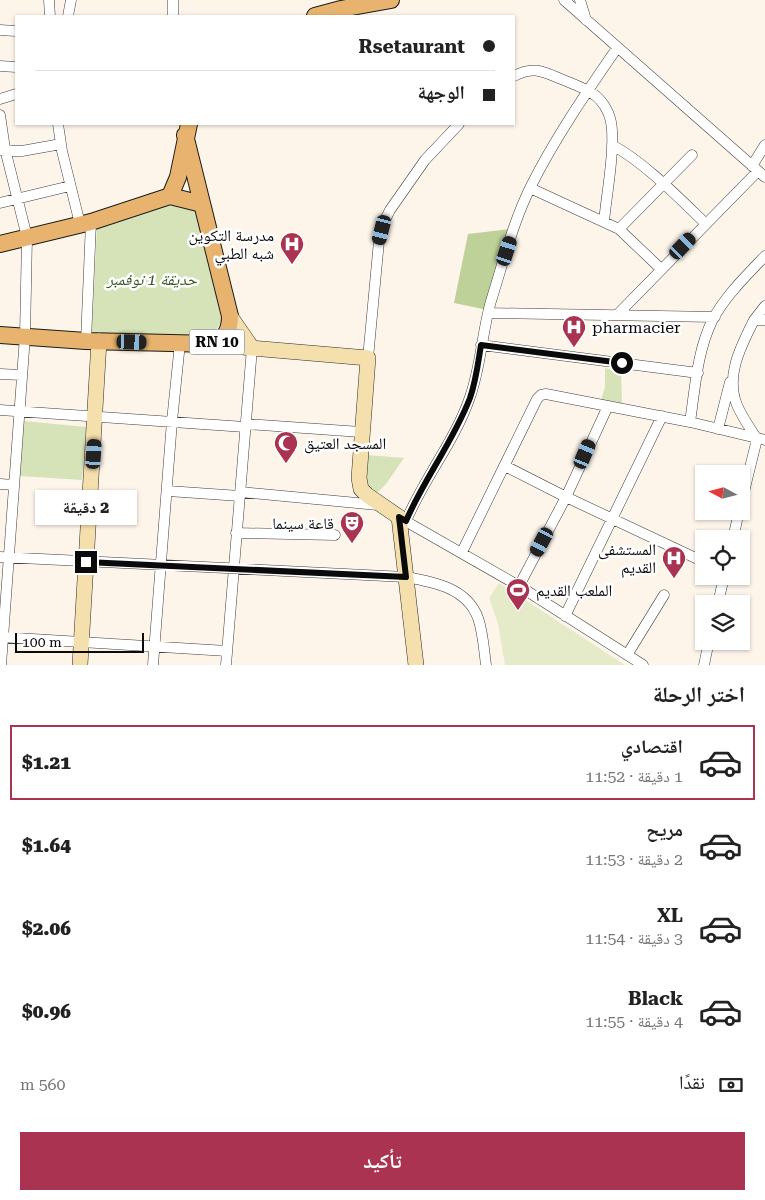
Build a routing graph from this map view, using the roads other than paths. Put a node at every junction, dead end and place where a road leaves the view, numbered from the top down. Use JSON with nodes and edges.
{"nodes":[{"id":1,"x":49,"y":0,"type":"edge"},
{"id":2,"x":71,"y":0,"type":"edge"},
{"id":3,"x":174,"y":0,"type":"edge"},
{"id":4,"x":391,"y":0,"type":"edge"},
{"id":5,"x":564,"y":0,"type":"edge"},
{"id":6,"x":580,"y":0,"type":"edge"},
{"id":7,"x":370,"y":2,"type":"edge"},
{"id":8,"x":50,"y":15,"type":"edge"},
{"id":9,"x":68,"y":15,"type":"edge"},
{"id":10,"x":173,"y":15,"type":"edge"},
{"id":11,"x":319,"y":15,"type":"edge"},
{"id":12,"x":586,"y":21,"type":"junction"},
{"id":13,"x":0,"y":30,"type":"edge"},
{"id":14,"x":15,"y":31,"type":"edge"},
{"id":15,"x":617,"y":48,"type":"junction"},
{"id":16,"x":0,"y":66,"type":"edge"},
{"id":17,"x":15,"y":68,"type":"edge"},
{"id":18,"x":515,"y":76,"type":"edge"},
{"id":19,"x":588,"y":90,"type":"junction"},
{"id":20,"x":15,"y":94,"type":"edge"},
{"id":21,"x":0,"y":99,"type":"edge"},
{"id":22,"x":0,"y":115,"type":"edge"},
{"id":23,"x":58,"y":125,"type":"edge"},
{"id":24,"x":458,"y":125,"type":"edge"},
{"id":25,"x":186,"y":128,"type":"edge"},
{"id":26,"x":61,"y":144,"type":"junction"},
{"id":27,"x":612,"y":145,"type":"junction"},
{"id":28,"x":765,"y":145,"type":"edge"},
{"id":29,"x":3,"y":150,"type":"edge"},
{"id":30,"x":692,"y":156,"type":"dead end"},
{"id":31,"x":758,"y":172,"type":"edge"},
{"id":32,"x":664,"y":184,"type":"junction"},
{"id":33,"x":70,"y":186,"type":"junction"},
{"id":34,"x":530,"y":188,"type":"junction"},
{"id":35,"x":170,"y":196,"type":"junction"},
{"id":36,"x":18,"y":199,"type":"junction"},
{"id":37,"x":0,"y":203,"type":"edge"},
{"id":38,"x":202,"y":204,"type":"junction"},
{"id":39,"x":604,"y":222,"type":"junction"},
{"id":40,"x":85,"y":223,"type":"junction"},
{"id":41,"x":706,"y":224,"type":"junction"},
{"id":42,"x":619,"y":229,"type":"junction"},
{"id":43,"x":28,"y":237,"type":"junction"},
{"id":44,"x":0,"y":244,"type":"edge"},
{"id":45,"x":765,"y":256,"type":"edge"},
{"id":46,"x":661,"y":269,"type":"junction"},
{"id":47,"x":765,"y":306,"type":"edge"},
{"id":48,"x":488,"y":313,"type":"junction"},
{"id":49,"x":617,"y":315,"type":"junction"},
{"id":50,"x":230,"y":316,"type":"junction"},
{"id":51,"x":715,"y":317,"type":"junction"},
{"id":52,"x":754,"y":320,"type":"junction"},
{"id":53,"x":765,"y":320,"type":"edge"},
{"id":54,"x":0,"y":335,"type":"edge"},
{"id":55,"x":25,"y":336,"type":"junction"},
{"id":56,"x":93,"y":341,"type":"junction"},
{"id":57,"x":180,"y":344,"type":"junction"},
{"id":58,"x":213,"y":344,"type":"junction"},
{"id":59,"x":481,"y":345,"type":"junction"},
{"id":60,"x":252,"y":348,"type":"junction"},
{"id":61,"x":368,"y":358,"type":"junction"},
{"id":62,"x":698,"y":373,"type":"junction"},
{"id":63,"x":0,"y":374,"type":"edge"},
{"id":64,"x":22,"y":375,"type":"junction"},
{"id":65,"x":732,"y":376,"type":"junction"},
{"id":66,"x":608,"y":406,"type":"junction"},
{"id":67,"x":0,"y":410,"type":"edge"},
{"id":68,"x":20,"y":412,"type":"junction"},
{"id":69,"x":662,"y":416,"type":"junction"},
{"id":70,"x":96,"y":418,"type":"junction"},
{"id":71,"x":172,"y":421,"type":"junction"},
{"id":72,"x":690,"y":422,"type":"junction"},
{"id":73,"x":246,"y":426,"type":"junction"},
{"id":74,"x":718,"y":429,"type":"junction"},
{"id":75,"x":361,"y":432,"type":"junction"},
{"id":76,"x":761,"y":440,"type":"edge"},
{"id":77,"x":504,"y":466,"type":"junction"},
{"id":78,"x":750,"y":475,"type":"edge"},
{"id":79,"x":0,"y":484,"type":"edge"},
{"id":80,"x":14,"y":485,"type":"junction"},
{"id":81,"x":168,"y":490,"type":"junction"},
{"id":82,"x":240,"y":494,"type":"junction"},
{"id":83,"x":566,"y":497,"type":"junction"},
{"id":84,"x":382,"y":506,"type":"junction"},
{"id":85,"x":402,"y":519,"type":"junction"},
{"id":86,"x":612,"y":519,"type":"junction"},
{"id":87,"x":236,"y":533,"type":"junction"},
{"id":88,"x":334,"y":535,"type":"dead end"},
{"id":89,"x":462,"y":552,"type":"junction"},
{"id":90,"x":4,"y":557,"type":"edge"},
{"id":91,"x":695,"y":558,"type":"edge"},
{"id":92,"x":86,"y":562,"type":"junction"},
{"id":93,"x":161,"y":565,"type":"junction"},
{"id":94,"x":233,"y":570,"type":"junction"},
{"id":95,"x":406,"y":577,"type":"junction"},
{"id":96,"x":519,"y":586,"type":"junction"},
{"id":97,"x":664,"y":595,"type":"dead end"},
{"id":98,"x":565,"y":616,"type":"junction"},
{"id":99,"x":1,"y":637,"type":"edge"},
{"id":100,"x":82,"y":641,"type":"junction"},
{"id":101,"x":155,"y":645,"type":"junction"},
{"id":102,"x":707,"y":650,"type":"edge"},
{"id":103,"x":227,"y":651,"type":"junction"},
{"id":104,"x":626,"y":655,"type":"junction"},
{"id":105,"x":1,"y":665,"type":"edge"},
{"id":106,"x":80,"y":665,"type":"edge"},
{"id":107,"x":152,"y":665,"type":"edge"},
{"id":108,"x":226,"y":665,"type":"edge"},
{"id":109,"x":416,"y":665,"type":"edge"},
{"id":110,"x":486,"y":665,"type":"edge"},
{"id":111,"x":643,"y":665,"type":"edge"},
{"id":112,"x":704,"y":665,"type":"edge"}],
"edges":[{"from":1,"to":8,"type":"street"},
{"from":2,"to":9,"type":"street"},
{"from":3,"to":10,"type":"street"},
{"from":4,"to":7,"type":"main road"},
{"from":5,"to":12,"type":"street"},
{"from":6,"to":12,"type":"street"},
{"from":7,"to":11,"type":"main road"},
{"from":12,"to":15,"type":"street"},
{"from":13,"to":14,"type":"street"},
{"from":15,"to":19,"type":"street"},
{"from":15,"to":31,"type":"street"},
{"from":16,"to":17,"type":"street"},
{"from":18,"to":19,"type":"street"},
{"from":19,"to":27,"type":"street"},
{"from":19,"to":34,"type":"street"},
{"from":20,"to":21,"type":"street"},
{"from":22,"to":29,"type":"street"},
{"from":23,"to":26,"type":"street"},
{"from":24,"to":61,"type":"street"},
{"from":25,"to":35,"type":"main road","number":"RN 10"},
{"from":25,"to":38,"type":"main road","number":"RN 10"},
{"from":26,"to":29,"type":"street"},
{"from":26,"to":33,"type":"street"},
{"from":27,"to":32,"type":"street"},
{"from":27,"to":39,"type":"street"},
{"from":28,"to":31,"type":"street"},
{"from":29,"to":36,"type":"street"},
{"from":30,"to":32,"type":"street"},
{"from":31,"to":41,"type":"street"},
{"from":32,"to":41,"type":"street"},
{"from":32,"to":42,"type":"street"},
{"from":33,"to":36,"type":"street"},
{"from":33,"to":40,"type":"street"},
{"from":34,"to":39,"type":"street"},
{"from":34,"to":48,"type":"street"},
{"from":35,"to":38,"type":"main road"},
{"from":35,"to":40,"type":"main road"},
{"from":36,"to":37,"type":"street"},
{"from":36,"to":43,"type":"street"},
{"from":38,"to":50,"type":"main road","number":"RN 10"},
{"from":39,"to":42,"type":"street"},
{"from":40,"to":43,"type":"main road"},
{"from":40,"to":56,"type":"street"},
{"from":41,"to":46,"type":"street"},
{"from":42,"to":46,"type":"street"},
{"from":43,"to":44,"type":"main road"},
{"from":43,"to":55,"type":"street"},
{"from":45,"to":51,"type":"street"},
{"from":46,"to":49,"type":"street"},
{"from":47,"to":52,"type":"street"},
{"from":48,"to":49,"type":"street"},
{"from":48,"to":59,"type":"street"},
{"from":49,"to":51,"type":"street"},
{"from":50,"to":58,"type":"main road","number":"RN 10"},
{"from":50,"to":60,"type":"street"},
{"from":51,"to":62,"type":"street"},
{"from":52,"to":53,"type":"street"},
{"from":52,"to":65,"type":"street"},
{"from":54,"to":55,"type":"main road","number":"RN 10"},
{"from":55,"to":56,"type":"main road","number":"RN 10"},
{"from":55,"to":64,"type":"street"},
{"from":56,"to":57,"type":"main road","number":"RN 10"},
{"from":56,"to":70,"type":"street"},
{"from":57,"to":58,"type":"main road","number":"RN 10"},
{"from":57,"to":71,"type":"street"},
{"from":58,"to":60,"type":"street"},
{"from":59,"to":62,"type":"street"},
{"from":59,"to":85,"type":"street"},
{"from":60,"to":61,"type":"street"},
{"from":60,"to":73,"type":"street"},
{"from":61,"to":75,"type":"street"},
{"from":62,"to":72,"type":"street"},
{"from":63,"to":64,"type":"street"},
{"from":64,"to":68,"type":"street"},
{"from":65,"to":74,"type":"street"},
{"from":65,"to":76,"type":"street"},
{"from":66,"to":69,"type":"street"},
{"from":66,"to":77,"type":"street"},
{"from":66,"to":83,"type":"street"},
{"from":67,"to":68,"type":"street"},
{"from":68,"to":70,"type":"street"},
{"from":68,"to":80,"type":"street"},
{"from":69,"to":72,"type":"street"},
{"from":69,"to":86,"type":"street"},
{"from":70,"to":71,"type":"street"},
{"from":70,"to":92,"type":"street"},
{"from":71,"to":73,"type":"street"},
{"from":71,"to":81,"type":"street"},
{"from":72,"to":74,"type":"street"},
{"from":73,"to":75,"type":"street"},
{"from":73,"to":82,"type":"street"},
{"from":74,"to":76,"type":"street"},
{"from":75,"to":84,"type":"street"},
{"from":76,"to":78,"type":"street"},
{"from":77,"to":83,"type":"street"},
{"from":77,"to":89,"type":"street"},
{"from":79,"to":80,"type":"street"},
{"from":80,"to":90,"type":"street"},
{"from":81,"to":82,"type":"street"},
{"from":81,"to":93,"type":"street"},
{"from":82,"to":84,"type":"street"},
{"from":82,"to":87,"type":"street"},
{"from":83,"to":86,"type":"street"},
{"from":83,"to":96,"type":"street"},
{"from":84,"to":85,"type":"street"},
{"from":85,"to":89,"type":"street"},
{"from":85,"to":95,"type":"street"},
{"from":86,"to":91,"type":"street"},
{"from":86,"to":98,"type":"street"},
{"from":87,"to":88,"type":"street"},
{"from":87,"to":94,"type":"street"},
{"from":89,"to":96,"type":"street"},
{"from":90,"to":92,"type":"street"},
{"from":90,"to":99,"type":"street"},
{"from":92,"to":93,"type":"street"},
{"from":92,"to":100,"type":"street"},
{"from":93,"to":94,"type":"street"},
{"from":93,"to":101,"type":"street"},
{"from":94,"to":95,"type":"street"},
{"from":94,"to":103,"type":"street"},
{"from":95,"to":109,"type":"street"},
{"from":95,"to":110,"type":"street"},
{"from":96,"to":98,"type":"street"},
{"from":97,"to":104,"type":"street"},
{"from":98,"to":104,"type":"street"},
{"from":99,"to":100,"type":"street"},
{"from":99,"to":105,"type":"street"},
{"from":100,"to":101,"type":"street"},
{"from":100,"to":106,"type":"street"},
{"from":101,"to":103,"type":"street"},
{"from":101,"to":107,"type":"street"},
{"from":102,"to":112,"type":"street"},
{"from":103,"to":108,"type":"street"},
{"from":104,"to":111,"type":"street"}]}
